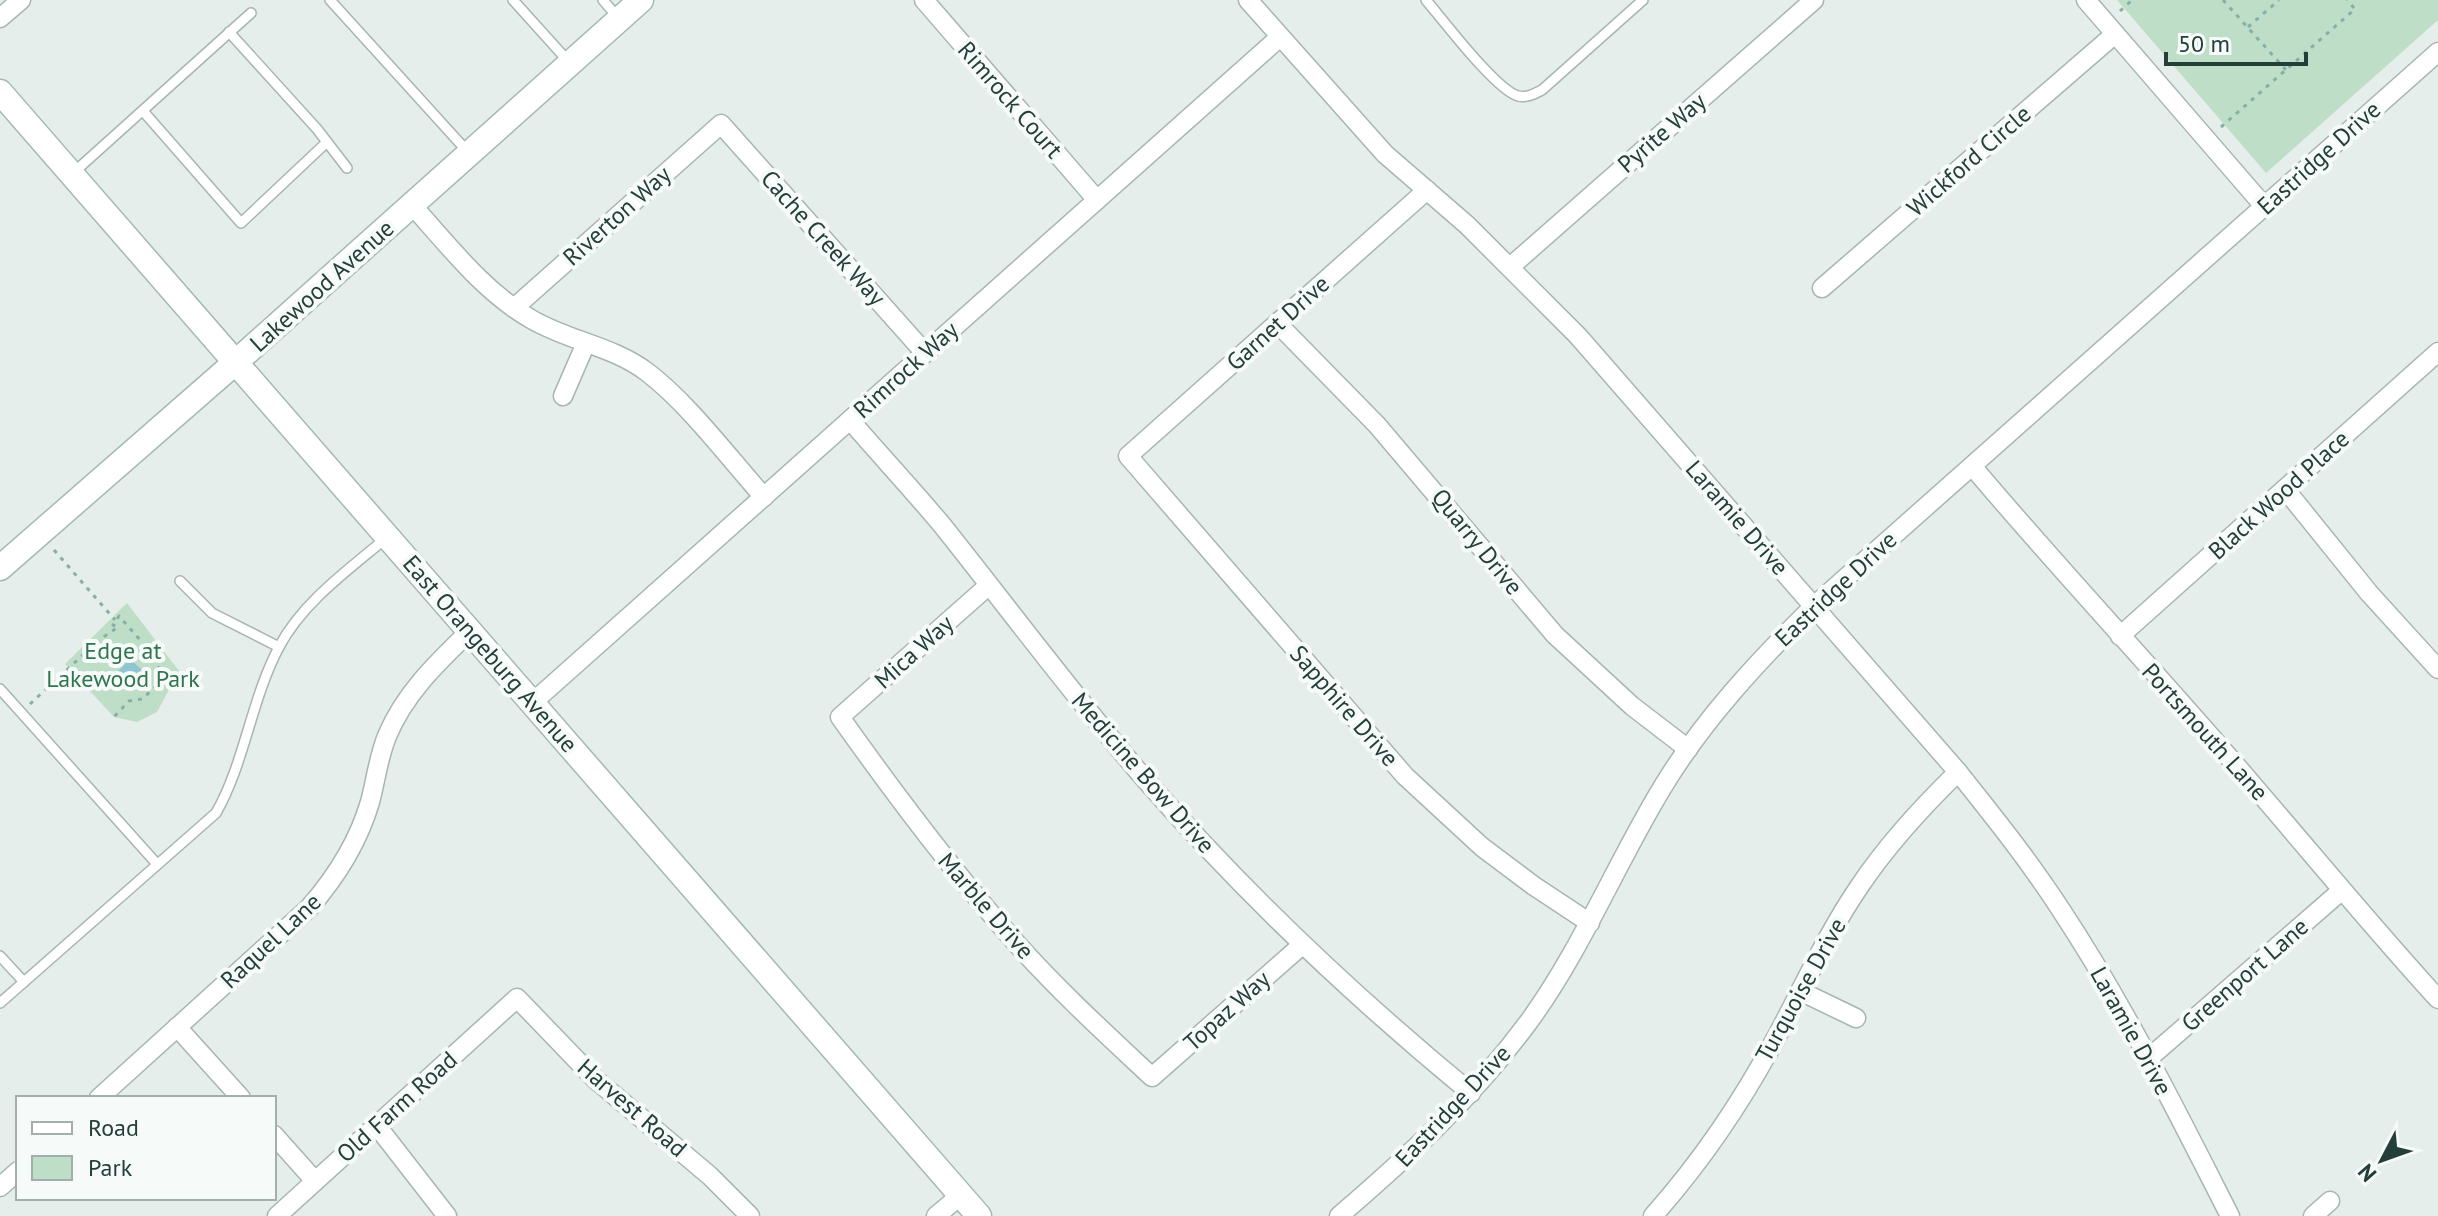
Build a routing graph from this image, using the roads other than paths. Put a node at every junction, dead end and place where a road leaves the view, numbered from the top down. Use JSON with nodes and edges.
{"nodes":[{"id":1,"x":21,"y":0,"type":"edge"},
{"id":2,"x":330,"y":0,"type":"edge"},
{"id":3,"x":513,"y":0,"type":"edge"},
{"id":4,"x":603,"y":0,"type":"edge"},
{"id":5,"x":641,"y":0,"type":"edge"},
{"id":6,"x":924,"y":0,"type":"edge"},
{"id":7,"x":1248,"y":0,"type":"edge"},
{"id":8,"x":1426,"y":0,"type":"edge"},
{"id":9,"x":1643,"y":0,"type":"edge"},
{"id":10,"x":1814,"y":0,"type":"edge"},
{"id":11,"x":2086,"y":0,"type":"edge"},
{"id":12,"x":251,"y":13,"type":"dead end"},
{"id":13,"x":0,"y":18,"type":"edge"},
{"id":14,"x":619,"y":19,"type":"junction"},
{"id":15,"x":229,"y":32,"type":"junction"},
{"id":16,"x":2115,"y":34,"type":"junction"},
{"id":17,"x":1280,"y":37,"type":"junction"},
{"id":18,"x":2438,"y":52,"type":"edge"},
{"id":19,"x":570,"y":64,"type":"junction"},
{"id":20,"x":0,"y":92,"type":"edge"},
{"id":21,"x":143,"y":111,"type":"junction"},
{"id":22,"x":721,"y":124,"type":"joint"},
{"id":23,"x":327,"y":142,"type":"junction"},
{"id":24,"x":470,"y":154,"type":"junction"},
{"id":25,"x":347,"y":168,"type":"dead end"},
{"id":26,"x":72,"y":174,"type":"junction"},
{"id":27,"x":1427,"y":190,"type":"junction"},
{"id":28,"x":1097,"y":200,"type":"junction"},
{"id":29,"x":412,"y":205,"type":"junction"},
{"id":30,"x":2264,"y":206,"type":"junction"},
{"id":31,"x":1510,"y":267,"type":"junction"},
{"id":32,"x":1822,"y":288,"type":"dead end"},
{"id":33,"x":514,"y":308,"type":"junction"},
{"id":34,"x":1277,"y":323,"type":"junction"},
{"id":35,"x":586,"y":343,"type":"junction"},
{"id":36,"x":2438,"y":352,"type":"edge"},
{"id":37,"x":925,"y":353,"type":"junction"},
{"id":38,"x":237,"y":361,"type":"junction"},
{"id":39,"x":563,"y":396,"type":"dead end"},
{"id":40,"x":850,"y":420,"type":"junction"},
{"id":41,"x":1128,"y":456,"type":"joint"},
{"id":42,"x":1972,"y":466,"type":"junction"},
{"id":43,"x":2285,"y":489,"type":"junction"},
{"id":44,"x":764,"y":497,"type":"junction"},
{"id":45,"x":388,"y":537,"type":"junction"},
{"id":46,"x":0,"y":568,"type":"edge"},
{"id":47,"x":180,"y":581,"type":"dead end"},
{"id":48,"x":988,"y":586,"type":"junction"},
{"id":49,"x":1814,"y":606,"type":"junction"},
{"id":50,"x":470,"y":631,"type":"junction"},
{"id":51,"x":2120,"y":636,"type":"junction"},
{"id":52,"x":279,"y":647,"type":"junction"},
{"id":53,"x":2438,"y":669,"type":"edge"},
{"id":54,"x":0,"y":689,"type":"edge"},
{"id":55,"x":532,"y":703,"type":"junction"},
{"id":56,"x":840,"y":717,"type":"joint"},
{"id":57,"x":1688,"y":749,"type":"junction"},
{"id":58,"x":1958,"y":772,"type":"junction"},
{"id":59,"x":157,"y":864,"type":"junction"},
{"id":60,"x":2341,"y":891,"type":"junction"},
{"id":61,"x":1590,"y":923,"type":"junction"},
{"id":62,"x":1302,"y":945,"type":"junction"},
{"id":63,"x":0,"y":956,"type":"edge"},
{"id":64,"x":24,"y":982,"type":"junction"},
{"id":65,"x":1800,"y":991,"type":"junction"},
{"id":66,"x":517,"y":998,"type":"joint"},
{"id":67,"x":2438,"y":999,"type":"edge"},
{"id":68,"x":0,"y":1003,"type":"edge"},
{"id":69,"x":1856,"y":1018,"type":"dead end"},
{"id":70,"x":177,"y":1027,"type":"junction"},
{"id":71,"x":2149,"y":1058,"type":"junction"},
{"id":72,"x":1152,"y":1077,"type":"joint"},
{"id":73,"x":1471,"y":1093,"type":"junction"},
{"id":74,"x":101,"y":1096,"type":"edge"},
{"id":75,"x":239,"y":1096,"type":"edge"},
{"id":76,"x":377,"y":1126,"type":"junction"},
{"id":77,"x":276,"y":1137,"type":"edge"},
{"id":78,"x":16,"y":1173,"type":"edge"},
{"id":79,"x":315,"y":1181,"type":"junction"},
{"id":80,"x":0,"y":1187,"type":"edge"},
{"id":81,"x":961,"y":1195,"type":"junction"},
{"id":82,"x":2330,"y":1201,"type":"dead end"},
{"id":83,"x":277,"y":1216,"type":"edge"},
{"id":84,"x":447,"y":1216,"type":"edge"},
{"id":85,"x":750,"y":1216,"type":"edge"},
{"id":86,"x":936,"y":1216,"type":"edge"},
{"id":87,"x":979,"y":1216,"type":"edge"},
{"id":88,"x":1339,"y":1216,"type":"edge"},
{"id":89,"x":1653,"y":1216,"type":"edge"},
{"id":90,"x":2230,"y":1216,"type":"edge"},
{"id":91,"x":2313,"y":1216,"type":"edge"}],
"edges":[{"from":1,"to":13,"type":"street"},
{"from":2,"to":24,"type":"lane"},
{"from":3,"to":19,"type":"lane"},
{"from":4,"to":14,"type":"lane"},
{"from":5,"to":14,"type":"street","name":"Lakewood Avenue"},
{"from":6,"to":28,"type":"street","name":"Rimrock Court"},
{"from":7,"to":17,"type":"street","name":"Laramie Drive"},
{"from":8,"to":9,"type":"lane"},
{"from":10,"to":31,"type":"street","name":"Pyrite Way"},
{"from":11,"to":16,"type":"street"},
{"from":12,"to":15,"type":"lane"},
{"from":14,"to":19,"type":"street","name":"Lakewood Avenue"},
{"from":15,"to":21,"type":"lane"},
{"from":15,"to":23,"type":"lane"},
{"from":16,"to":30,"type":"street"},
{"from":16,"to":32,"type":"street","name":"Wickford Circle"},
{"from":17,"to":27,"type":"street","name":"Laramie Drive"},
{"from":17,"to":28,"type":"street","name":"Rimrock Way"},
{"from":18,"to":30,"type":"street","name":"Eastridge Drive"},
{"from":19,"to":24,"type":"street","name":"Lakewood Avenue"},
{"from":20,"to":26,"type":"street","name":"East Orangeburg Avenue"},
{"from":21,"to":23,"type":"lane"},
{"from":21,"to":26,"type":"lane"},
{"from":22,"to":33,"type":"street","name":"Riverton Way"},
{"from":22,"to":37,"type":"street","name":"Cache Creek Way"},
{"from":23,"to":25,"type":"lane"},
{"from":24,"to":29,"type":"street","name":"Lakewood Avenue"},
{"from":26,"to":38,"type":"street","name":"East Orangeburg Avenue"},
{"from":27,"to":31,"type":"street","name":"Laramie Drive"},
{"from":27,"to":34,"type":"street","name":"Garnet Drive"},
{"from":28,"to":37,"type":"street","name":"Rimrock Way"},
{"from":29,"to":33,"type":"street"},
{"from":29,"to":38,"type":"street","name":"Lakewood Avenue"},
{"from":30,"to":42,"type":"street","name":"Eastridge Drive"},
{"from":31,"to":49,"type":"street","name":"Laramie Drive"},
{"from":33,"to":35,"type":"street"},
{"from":34,"to":41,"type":"street","name":"Garnet Drive"},
{"from":34,"to":57,"type":"street","name":"Quarry Drive"},
{"from":35,"to":39,"type":"street"},
{"from":35,"to":44,"type":"street"},
{"from":36,"to":43,"type":"street","name":"Black Wood Place"},
{"from":37,"to":40,"type":"street","name":"Rimrock Way"},
{"from":38,"to":45,"type":"street","name":"East Orangeburg Avenue"},
{"from":38,"to":46,"type":"street","name":"Lakewood Avenue"},
{"from":40,"to":44,"type":"street","name":"Rimrock Way"},
{"from":40,"to":48,"type":"street","name":"Medicine Bow Drive"},
{"from":41,"to":61,"type":"street","name":"Sapphire Drive"},
{"from":42,"to":49,"type":"street","name":"Eastridge Drive"},
{"from":42,"to":51,"type":"street","name":"Portsmouth Lane"},
{"from":43,"to":51,"type":"street","name":"Black Wood Place"},
{"from":43,"to":53,"type":"street"},
{"from":44,"to":55,"type":"street","name":"Rimrock Way"},
{"from":45,"to":50,"type":"street","name":"East Orangeburg Avenue"},
{"from":45,"to":52,"type":"lane"},
{"from":47,"to":52,"type":"lane"},
{"from":48,"to":56,"type":"street","name":"Mica Way"},
{"from":48,"to":62,"type":"street","name":"Medicine Bow Drive"},
{"from":49,"to":57,"type":"street","name":"Eastridge Drive"},
{"from":49,"to":58,"type":"street","name":"Laramie Drive"},
{"from":50,"to":55,"type":"street","name":"East Orangeburg Avenue"},
{"from":50,"to":70,"type":"street","name":"Raquel Lane"},
{"from":51,"to":60,"type":"street","name":"Portsmouth Lane"},
{"from":52,"to":59,"type":"lane"},
{"from":54,"to":59,"type":"lane"},
{"from":55,"to":81,"type":"street","name":"East Orangeburg Avenue"},
{"from":56,"to":72,"type":"street","name":"Marble Drive"},
{"from":57,"to":61,"type":"street","name":"Eastridge Drive"},
{"from":58,"to":65,"type":"street","name":"Turquoise Drive"},
{"from":58,"to":71,"type":"street","name":"Laramie Drive"},
{"from":59,"to":64,"type":"lane"},
{"from":60,"to":67,"type":"street","name":"Portsmouth Lane"},
{"from":60,"to":71,"type":"street","name":"Greenport Lane"},
{"from":61,"to":73,"type":"street","name":"Eastridge Drive"},
{"from":62,"to":72,"type":"street","name":"Topaz Way"},
{"from":62,"to":73,"type":"street","name":"Medicine Bow Drive"},
{"from":63,"to":64,"type":"lane"},
{"from":64,"to":68,"type":"lane"},
{"from":65,"to":69,"type":"street"},
{"from":65,"to":89,"type":"street","name":"Turquoise Drive"},
{"from":66,"to":76,"type":"street","name":"Old Farm Road"},
{"from":66,"to":85,"type":"street","name":"Harvest Road"},
{"from":70,"to":74,"type":"street","name":"Raquel Lane"},
{"from":70,"to":75,"type":"street"},
{"from":71,"to":90,"type":"street","name":"Laramie Drive"},
{"from":73,"to":88,"type":"street","name":"Eastridge Drive"},
{"from":76,"to":79,"type":"street","name":"Old Farm Road"},
{"from":76,"to":84,"type":"street"},
{"from":77,"to":79,"type":"street"},
{"from":78,"to":80,"type":"street"},
{"from":79,"to":83,"type":"street","name":"Old Farm Road"},
{"from":81,"to":86,"type":"street"},
{"from":81,"to":87,"type":"street","name":"East Orangeburg Avenue"},
{"from":82,"to":91,"type":"street"}]}
